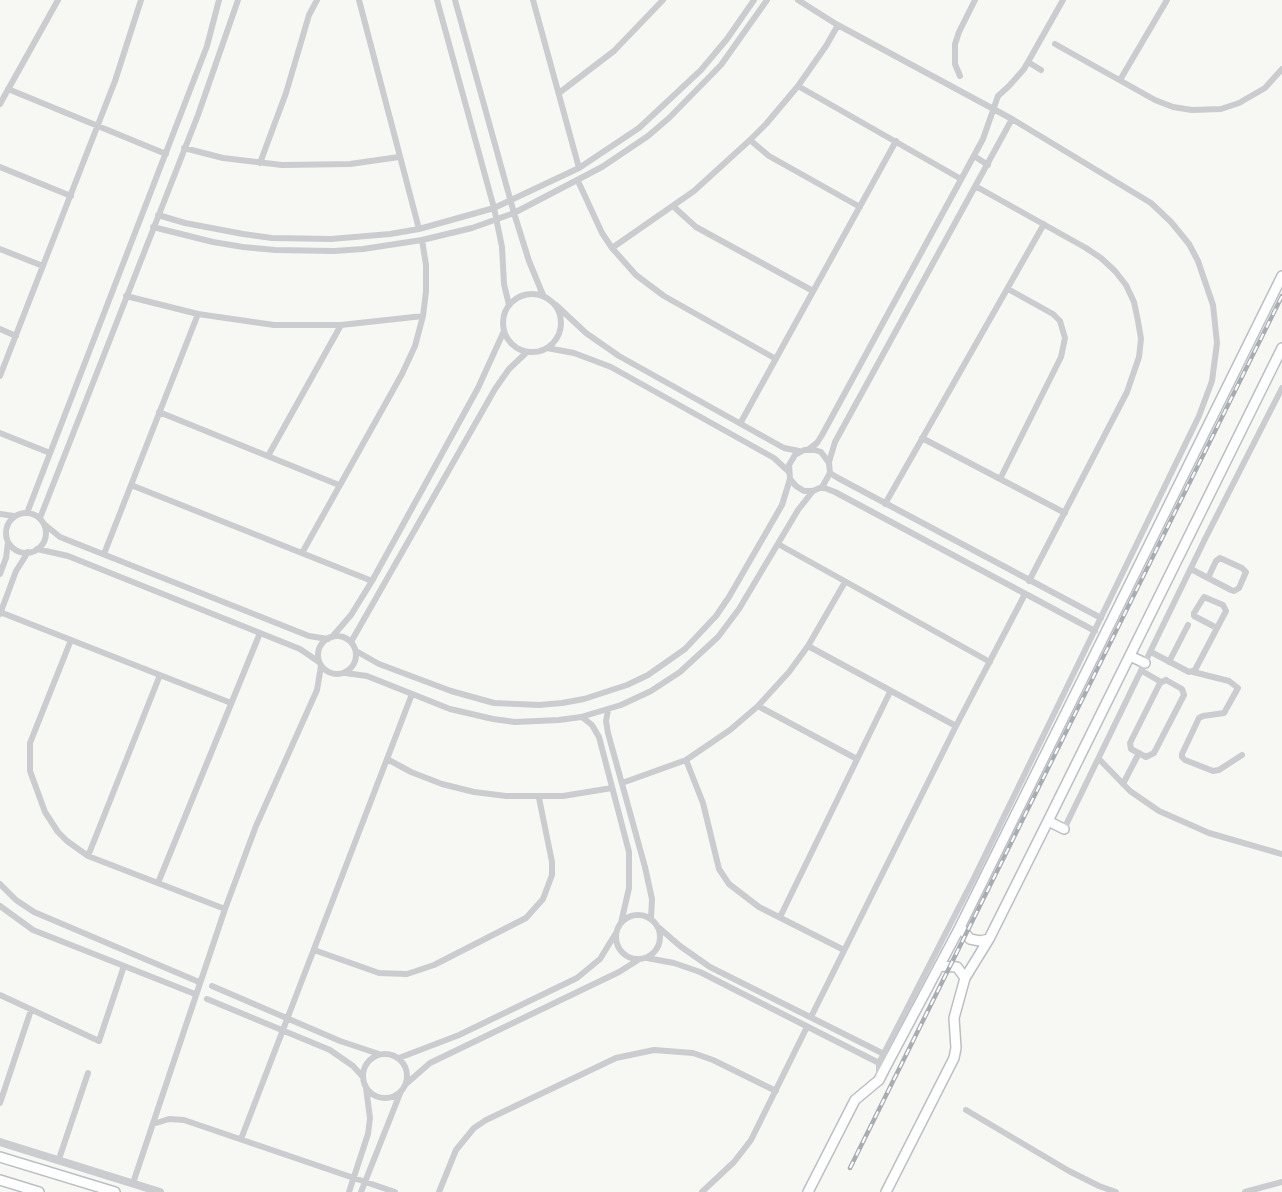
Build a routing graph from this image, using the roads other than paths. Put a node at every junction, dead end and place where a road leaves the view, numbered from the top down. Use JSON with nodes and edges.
{"nodes":[{"id":1,"x":58,"y":0,"type":"edge"},
{"id":2,"x":141,"y":0,"type":"edge"},
{"id":3,"x":219,"y":0,"type":"edge"},
{"id":4,"x":238,"y":0,"type":"edge"},
{"id":5,"x":317,"y":0,"type":"edge"},
{"id":6,"x":359,"y":0,"type":"edge"},
{"id":7,"x":437,"y":0,"type":"edge"},
{"id":8,"x":455,"y":0,"type":"edge"},
{"id":9,"x":534,"y":0,"type":"edge"},
{"id":10,"x":663,"y":0,"type":"edge"},
{"id":11,"x":754,"y":0,"type":"edge"},
{"id":12,"x":767,"y":0,"type":"edge"},
{"id":13,"x":798,"y":0,"type":"edge"},
{"id":14,"x":975,"y":0,"type":"edge"},
{"id":15,"x":1063,"y":0,"type":"edge"},
{"id":16,"x":1167,"y":0,"type":"edge"},
{"id":17,"x":749,"y":8,"type":"junction"},
{"id":18,"x":758,"y":14,"type":"junction"},
{"id":19,"x":838,"y":25,"type":"junction"},
{"id":20,"x":1055,"y":44,"type":"dead end"},
{"id":21,"x":1028,"y":62,"type":"junction"},
{"id":22,"x":1282,"y":69,"type":"edge"},
{"id":23,"x":1041,"y":70,"type":"dead end"},
{"id":24,"x":960,"y":76,"type":"dead end"},
{"id":25,"x":1120,"y":80,"type":"junction"},
{"id":26,"x":798,"y":86,"type":"junction"},
{"id":27,"x":8,"y":89,"type":"junction"},
{"id":28,"x":559,"y":93,"type":"junction"},
{"id":29,"x":0,"y":104,"type":"edge"},
{"id":30,"x":992,"y":109,"type":"junction"},
{"id":31,"x":1012,"y":119,"type":"junction"},
{"id":32,"x":98,"y":126,"type":"junction"},
{"id":33,"x":750,"y":140,"type":"junction"},
{"id":34,"x":896,"y":141,"type":"junction"},
{"id":35,"x":184,"y":148,"type":"junction"},
{"id":36,"x":166,"y":154,"type":"junction"},
{"id":37,"x":974,"y":156,"type":"junction"},
{"id":38,"x":399,"y":157,"type":"junction"},
{"id":39,"x":260,"y":163,"type":"junction"},
{"id":40,"x":988,"y":165,"type":"junction"},
{"id":41,"x":0,"y":167,"type":"edge"},
{"id":42,"x":579,"y":168,"type":"junction"},
{"id":43,"x":961,"y":179,"type":"junction"},
{"id":44,"x":578,"y":181,"type":"junction"},
{"id":45,"x":977,"y":186,"type":"junction"},
{"id":46,"x":71,"y":196,"type":"junction"},
{"id":47,"x":510,"y":200,"type":"junction"},
{"id":48,"x":674,"y":207,"type":"junction"},
{"id":49,"x":860,"y":207,"type":"junction"},
{"id":50,"x":494,"y":208,"type":"junction"},
{"id":51,"x":514,"y":213,"type":"junction"},
{"id":52,"x":158,"y":214,"type":"junction"},
{"id":53,"x":496,"y":220,"type":"junction"},
{"id":54,"x":1044,"y":224,"type":"junction"},
{"id":55,"x":153,"y":227,"type":"junction"},
{"id":56,"x":419,"y":229,"type":"junction"},
{"id":57,"x":422,"y":240,"type":"junction"},
{"id":58,"x":612,"y":248,"type":"junction"},
{"id":59,"x":0,"y":249,"type":"edge"},
{"id":60,"x":43,"y":266,"type":"junction"},
{"id":61,"x":1282,"y":276,"type":"edge"},
{"id":62,"x":1008,"y":289,"type":"junction"},
{"id":63,"x":813,"y":291,"type":"junction"},
{"id":64,"x":543,"y":295,"type":"junction"},
{"id":65,"x":126,"y":296,"type":"junction"},
{"id":66,"x":509,"y":305,"type":"junction"},
{"id":67,"x":556,"y":305,"type":"junction"},
{"id":68,"x":198,"y":315,"type":"junction"},
{"id":69,"x":423,"y":316,"type":"junction"},
{"id":70,"x":341,"y":326,"type":"junction"},
{"id":71,"x":0,"y":329,"type":"edge"},
{"id":72,"x":504,"y":331,"type":"junction"},
{"id":73,"x":16,"y":336,"type":"junction"},
{"id":74,"x":548,"y":348,"type":"junction"},
{"id":75,"x":1282,"y":348,"type":"edge"},
{"id":76,"x":526,"y":352,"type":"junction"},
{"id":77,"x":776,"y":359,"type":"junction"},
{"id":78,"x":0,"y":376,"type":"edge"},
{"id":79,"x":669,"y":383,"type":"junction"},
{"id":80,"x":1282,"y":388,"type":"edge"},
{"id":81,"x":661,"y":395,"type":"junction"},
{"id":82,"x":159,"y":412,"type":"junction"},
{"id":83,"x":741,"y":422,"type":"junction"},
{"id":84,"x":0,"y":433,"type":"edge"},
{"id":85,"x":922,"y":438,"type":"junction"},
{"id":86,"x":809,"y":449,"type":"junction"},
{"id":87,"x":800,"y":451,"type":"junction"},
{"id":88,"x":50,"y":453,"type":"junction"},
{"id":89,"x":268,"y":456,"type":"junction"},
{"id":90,"x":829,"y":463,"type":"junction"},
{"id":91,"x":788,"y":471,"type":"junction"},
{"id":92,"x":830,"y":473,"type":"junction"},
{"id":93,"x":790,"y":479,"type":"junction"},
{"id":94,"x":1000,"y":479,"type":"junction"},
{"id":95,"x":131,"y":485,"type":"junction"},
{"id":96,"x":339,"y":485,"type":"junction"},
{"id":97,"x":822,"y":487,"type":"junction"},
{"id":98,"x":813,"y":491,"type":"junction"},
{"id":99,"x":885,"y":504,"type":"junction"},
{"id":100,"x":27,"y":513,"type":"junction"},
{"id":101,"x":1065,"y":513,"type":"junction"},
{"id":102,"x":0,"y":514,"type":"edge"},
{"id":103,"x":14,"y":516,"type":"junction"},
{"id":104,"x":42,"y":521,"type":"junction"},
{"id":105,"x":5,"y":537,"type":"edge"},
{"id":106,"x":778,"y":544,"type":"junction"},
{"id":107,"x":37,"y":549,"type":"junction"},
{"id":108,"x":28,"y":552,"type":"junction"},
{"id":109,"x":302,"y":553,"type":"junction"},
{"id":110,"x":104,"y":554,"type":"junction"},
{"id":111,"x":1191,"y":569,"type":"junction"},
{"id":112,"x":0,"y":574,"type":"edge"},
{"id":113,"x":1208,"y":578,"type":"junction"},
{"id":114,"x":372,"y":581,"type":"junction"},
{"id":115,"x":1029,"y":581,"type":"junction"},
{"id":116,"x":845,"y":582,"type":"junction"},
{"id":117,"x":1025,"y":594,"type":"junction"},
{"id":118,"x":1065,"y":599,"type":"junction"},
{"id":119,"x":1059,"y":612,"type":"junction"},
{"id":120,"x":0,"y":613,"type":"edge"},
{"id":121,"x":1101,"y":618,"type":"junction"},
{"id":122,"x":1188,"y":625,"type":"dead end"},
{"id":123,"x":1217,"y":628,"type":"junction"},
{"id":124,"x":1095,"y":631,"type":"junction"},
{"id":125,"x":260,"y":633,"type":"junction"},
{"id":126,"x":330,"y":638,"type":"junction"},
{"id":127,"x":71,"y":640,"type":"junction"},
{"id":128,"x":351,"y":642,"type":"junction"},
{"id":129,"x":807,"y":646,"type":"junction"},
{"id":130,"x":356,"y":651,"type":"junction"},
{"id":131,"x":1151,"y":652,"type":"junction"},
{"id":132,"x":1130,"y":656,"type":"junction"},
{"id":133,"x":990,"y":662,"type":"junction"},
{"id":134,"x":1169,"y":662,"type":"junction"},
{"id":135,"x":320,"y":664,"type":"junction"},
{"id":136,"x":1143,"y":667,"type":"junction"},
{"id":137,"x":1193,"y":672,"type":"junction"},
{"id":138,"x":345,"y":673,"type":"junction"},
{"id":139,"x":160,"y":675,"type":"junction"},
{"id":140,"x":1161,"y":682,"type":"junction"},
{"id":141,"x":890,"y":692,"type":"junction"},
{"id":142,"x":412,"y":694,"type":"junction"},
{"id":143,"x":231,"y":704,"type":"junction"},
{"id":144,"x":758,"y":706,"type":"junction"},
{"id":145,"x":608,"y":710,"type":"junction"},
{"id":146,"x":581,"y":717,"type":"junction"},
{"id":147,"x":956,"y":726,"type":"junction"},
{"id":148,"x":1139,"y":753,"type":"junction"},
{"id":149,"x":1242,"y":755,"type":"dead end"},
{"id":150,"x":387,"y":759,"type":"junction"},
{"id":151,"x":857,"y":759,"type":"junction"},
{"id":152,"x":1099,"y":759,"type":"junction"},
{"id":153,"x":686,"y":760,"type":"junction"},
{"id":154,"x":622,"y":783,"type":"junction"},
{"id":155,"x":1123,"y":784,"type":"junction"},
{"id":156,"x":612,"y":788,"type":"junction"},
{"id":157,"x":538,"y":798,"type":"junction"},
{"id":158,"x":1048,"y":821,"type":"junction"},
{"id":159,"x":1064,"y":829,"type":"joint"},
{"id":160,"x":1282,"y":854,"type":"edge"},
{"id":161,"x":88,"y":856,"type":"junction"},
{"id":162,"x":158,"y":883,"type":"junction"},
{"id":163,"x":0,"y":884,"type":"edge"},
{"id":164,"x":0,"y":906,"type":"edge"},
{"id":165,"x":225,"y":909,"type":"junction"},
{"id":166,"x":780,"y":917,"type":"junction"},
{"id":167,"x":651,"y":919,"type":"junction"},
{"id":168,"x":621,"y":924,"type":"junction"},
{"id":169,"x":657,"y":926,"type":"junction"},
{"id":170,"x":960,"y":927,"type":"junction"},
{"id":171,"x":616,"y":933,"type":"junction"},
{"id":172,"x":989,"y":939,"type":"junction"},
{"id":173,"x":314,"y":950,"type":"junction"},
{"id":174,"x":844,"y":950,"type":"junction"},
{"id":175,"x":647,"y":958,"type":"junction"},
{"id":176,"x":638,"y":960,"type":"junction"},
{"id":177,"x":124,"y":966,"type":"junction"},
{"id":178,"x":939,"y":966,"type":"junction"},
{"id":179,"x":965,"y":978,"type":"junction"},
{"id":180,"x":199,"y":982,"type":"junction"},
{"id":181,"x":212,"y":986,"type":"dead end"},
{"id":182,"x":195,"y":994,"type":"junction"},
{"id":183,"x":0,"y":995,"type":"edge"},
{"id":184,"x":207,"y":999,"type":"dead end"},
{"id":185,"x":31,"y":1010,"type":"junction"},
{"id":186,"x":811,"y":1017,"type":"junction"},
{"id":187,"x":287,"y":1019,"type":"junction"},
{"id":188,"x":807,"y":1027,"type":"junction"},
{"id":189,"x":283,"y":1030,"type":"junction"},
{"id":190,"x":379,"y":1054,"type":"junction"},
{"id":191,"x":884,"y":1054,"type":"junction"},
{"id":192,"x":399,"y":1058,"type":"junction"},
{"id":193,"x":879,"y":1063,"type":"junction"},
{"id":194,"x":88,"y":1073,"type":"dead end"},
{"id":195,"x":363,"y":1077,"type":"junction"},
{"id":196,"x":879,"y":1080,"type":"junction"},
{"id":197,"x":366,"y":1088,"type":"junction"},
{"id":198,"x":404,"y":1088,"type":"junction"},
{"id":199,"x":777,"y":1091,"type":"junction"},
{"id":200,"x":0,"y":1103,"type":"edge"},
{"id":201,"x":966,"y":1110,"type":"dead end"},
{"id":202,"x":153,"y":1124,"type":"junction"},
{"id":203,"x":241,"y":1139,"type":"junction"},
{"id":204,"x":0,"y":1142,"type":"edge"},
{"id":205,"x":0,"y":1157,"type":"edge"},
{"id":206,"x":59,"y":1159,"type":"junction"},
{"id":207,"x":354,"y":1179,"type":"junction"},
{"id":208,"x":0,"y":1180,"type":"edge"},
{"id":209,"x":1282,"y":1182,"type":"edge"},
{"id":210,"x":133,"y":1183,"type":"junction"},
{"id":211,"x":365,"y":1183,"type":"junction"},
{"id":212,"x":39,"y":1192,"type":"edge"},
{"id":213,"x":115,"y":1192,"type":"edge"},
{"id":214,"x":160,"y":1192,"type":"edge"},
{"id":215,"x":349,"y":1192,"type":"edge"},
{"id":216,"x":361,"y":1192,"type":"edge"},
{"id":217,"x":395,"y":1192,"type":"edge"},
{"id":218,"x":439,"y":1192,"type":"edge"},
{"id":219,"x":702,"y":1192,"type":"edge"},
{"id":220,"x":808,"y":1192,"type":"edge"},
{"id":221,"x":885,"y":1192,"type":"edge"},
{"id":222,"x":1116,"y":1192,"type":"edge"},
{"id":223,"x":1245,"y":1192,"type":"edge"}],
"edges":[{"from":1,"to":27,"type":"street"},
{"from":2,"to":32,"type":"street"},
{"from":3,"to":36,"type":"street"},
{"from":4,"to":35,"type":"street"},
{"from":5,"to":39,"type":"street"},
{"from":6,"to":38,"type":"street"},
{"from":7,"to":50,"type":"street"},
{"from":8,"to":47,"type":"street"},
{"from":9,"to":28,"type":"street"},
{"from":10,"to":28,"type":"street"},
{"from":11,"to":17,"type":"street"},
{"from":12,"to":18,"type":"street"},
{"from":13,"to":19,"type":"street"},
{"from":14,"to":24,"type":"street"},
{"from":15,"to":21,"type":"street"},
{"from":16,"to":25,"type":"street"},
{"from":17,"to":18,"type":"street"},
{"from":17,"to":42,"type":"street"},
{"from":18,"to":44,"type":"street"},
{"from":19,"to":26,"type":"street"},
{"from":19,"to":30,"type":"street"},
{"from":20,"to":25,"type":"street"},
{"from":21,"to":23,"type":"street"},
{"from":21,"to":30,"type":"street"},
{"from":22,"to":25,"type":"street"},
{"from":26,"to":33,"type":"street"},
{"from":26,"to":34,"type":"street"},
{"from":27,"to":29,"type":"street"},
{"from":27,"to":32,"type":"street"},
{"from":28,"to":42,"type":"street"},
{"from":30,"to":31,"type":"street"},
{"from":30,"to":37,"type":"street"},
{"from":31,"to":40,"type":"street"},
{"from":31,"to":121,"type":"street"},
{"from":32,"to":36,"type":"street"},
{"from":32,"to":46,"type":"street"},
{"from":33,"to":48,"type":"street"},
{"from":33,"to":49,"type":"street"},
{"from":34,"to":43,"type":"street"},
{"from":34,"to":49,"type":"street"},
{"from":35,"to":39,"type":"street"},
{"from":35,"to":52,"type":"street"},
{"from":36,"to":88,"type":"street"},
{"from":37,"to":40,"type":"street"},
{"from":37,"to":43,"type":"street"},
{"from":38,"to":39,"type":"street"},
{"from":38,"to":56,"type":"street"},
{"from":40,"to":45,"type":"street"},
{"from":41,"to":46,"type":"street"},
{"from":42,"to":47,"type":"street"},
{"from":43,"to":86,"type":"street"},
{"from":44,"to":51,"type":"street"},
{"from":44,"to":58,"type":"street"},
{"from":45,"to":54,"type":"street"},
{"from":45,"to":90,"type":"street"},
{"from":46,"to":60,"type":"street"},
{"from":47,"to":50,"type":"street"},
{"from":47,"to":51,"type":"street"},
{"from":48,"to":58,"type":"street"},
{"from":48,"to":63,"type":"street"},
{"from":49,"to":63,"type":"street"},
{"from":50,"to":53,"type":"street"},
{"from":50,"to":56,"type":"street"},
{"from":51,"to":53,"type":"street"},
{"from":51,"to":64,"type":"street"},
{"from":52,"to":55,"type":"street"},
{"from":52,"to":56,"type":"street"},
{"from":53,"to":57,"type":"street"},
{"from":53,"to":66,"type":"street"},
{"from":54,"to":62,"type":"street"},
{"from":54,"to":101,"type":"street"},
{"from":55,"to":57,"type":"street"},
{"from":55,"to":65,"type":"street"},
{"from":57,"to":69,"type":"street"},
{"from":58,"to":77,"type":"street"},
{"from":59,"to":60,"type":"street"},
{"from":60,"to":73,"type":"street"},
{"from":61,"to":170,"type":"main road"},
{"from":62,"to":85,"type":"street"},
{"from":62,"to":94,"type":"street"},
{"from":63,"to":77,"type":"street"},
{"from":64,"to":66,"type":"street"},
{"from":64,"to":67,"type":"street"},
{"from":65,"to":68,"type":"street"},
{"from":65,"to":104,"type":"street"},
{"from":66,"to":72,"type":"street"},
{"from":67,"to":74,"type":"street"},
{"from":67,"to":79,"type":"street"},
{"from":68,"to":70,"type":"street"},
{"from":68,"to":82,"type":"street"},
{"from":69,"to":70,"type":"street"},
{"from":69,"to":96,"type":"street"},
{"from":70,"to":89,"type":"street"},
{"from":71,"to":73,"type":"street"},
{"from":72,"to":76,"type":"street"},
{"from":72,"to":114,"type":"street"},
{"from":73,"to":78,"type":"street"},
{"from":74,"to":76,"type":"street"},
{"from":74,"to":81,"type":"street"},
{"from":75,"to":132,"type":"main road"},
{"from":76,"to":128,"type":"street"},
{"from":77,"to":83,"type":"street"},
{"from":79,"to":81,"type":"street"},
{"from":79,"to":83,"type":"street"},
{"from":80,"to":111,"type":"street"},
{"from":81,"to":91,"type":"street"},
{"from":82,"to":89,"type":"street"},
{"from":82,"to":95,"type":"street"},
{"from":83,"to":87,"type":"street"},
{"from":84,"to":88,"type":"street"},
{"from":85,"to":94,"type":"street"},
{"from":85,"to":99,"type":"street"},
{"from":86,"to":87,"type":"street"},
{"from":86,"to":90,"type":"street"},
{"from":87,"to":91,"type":"street"},
{"from":88,"to":100,"type":"street"},
{"from":89,"to":96,"type":"street"},
{"from":90,"to":92,"type":"street"},
{"from":91,"to":93,"type":"street"},
{"from":92,"to":97,"type":"street"},
{"from":92,"to":99,"type":"street"},
{"from":93,"to":98,"type":"street"},
{"from":93,"to":130,"type":"street"},
{"from":94,"to":101,"type":"street"},
{"from":95,"to":109,"type":"street"},
{"from":95,"to":110,"type":"street"},
{"from":96,"to":109,"type":"street"},
{"from":97,"to":98,"type":"street"},
{"from":97,"to":117,"type":"street"},
{"from":98,"to":106,"type":"street"},
{"from":99,"to":115,"type":"street"},
{"from":100,"to":103,"type":"street"},
{"from":100,"to":104,"type":"street"},
{"from":101,"to":115,"type":"street"},
{"from":102,"to":103,"type":"street"},
{"from":103,"to":105,"type":"street"},
{"from":104,"to":107,"type":"street"},
{"from":104,"to":110,"type":"street"},
{"from":105,"to":108,"type":"street"},
{"from":105,"to":112,"type":"street"},
{"from":106,"to":116,"type":"street"},
{"from":106,"to":145,"type":"street"},
{"from":107,"to":108,"type":"street"},
{"from":107,"to":125,"type":"street"},
{"from":108,"to":120,"type":"street"},
{"from":109,"to":114,"type":"street"},
{"from":110,"to":126,"type":"street"},
{"from":111,"to":113,"type":"street"},
{"from":111,"to":131,"type":"street"},
{"from":113,"to":113,"type":"street"},
{"from":114,"to":126,"type":"street"},
{"from":115,"to":118,"type":"street"},
{"from":116,"to":129,"type":"street"},
{"from":116,"to":133,"type":"street"},
{"from":117,"to":119,"type":"street"},
{"from":117,"to":133,"type":"street"},
{"from":118,"to":119,"type":"street"},
{"from":118,"to":121,"type":"street"},
{"from":119,"to":124,"type":"street"},
{"from":120,"to":127,"type":"street"},
{"from":121,"to":124,"type":"street"},
{"from":122,"to":134,"type":"street"},
{"from":123,"to":123,"type":"street"},
{"from":123,"to":137,"type":"street"},
{"from":124,"to":191,"type":"street"},
{"from":125,"to":135,"type":"street"},
{"from":125,"to":143,"type":"street"},
{"from":126,"to":128,"type":"street"},
{"from":126,"to":135,"type":"street"},
{"from":127,"to":139,"type":"street"},
{"from":127,"to":161,"type":"street"},
{"from":128,"to":130,"type":"street"},
{"from":129,"to":141,"type":"street"},
{"from":129,"to":144,"type":"street"},
{"from":130,"to":138,"type":"street"},
{"from":131,"to":134,"type":"street"},
{"from":131,"to":136,"type":"street"},
{"from":132,"to":136,"type":"main road"},
{"from":132,"to":158,"type":"main road"},
{"from":133,"to":147,"type":"street"},
{"from":134,"to":137,"type":"street"},
{"from":135,"to":138,"type":"street"},
{"from":135,"to":165,"type":"street"},
{"from":136,"to":140,"type":"street"},
{"from":136,"to":152,"type":"street"},
{"from":137,"to":149,"type":"street"},
{"from":138,"to":142,"type":"street"},
{"from":139,"to":143,"type":"street"},
{"from":139,"to":161,"type":"street"},
{"from":140,"to":148,"type":"street"},
{"from":140,"to":148,"type":"street"},
{"from":141,"to":147,"type":"street"},
{"from":141,"to":151,"type":"street"},
{"from":142,"to":146,"type":"street"},
{"from":142,"to":150,"type":"street"},
{"from":143,"to":162,"type":"street"},
{"from":144,"to":151,"type":"street"},
{"from":144,"to":153,"type":"street"},
{"from":145,"to":146,"type":"street"},
{"from":145,"to":154,"type":"street"},
{"from":146,"to":156,"type":"street"},
{"from":147,"to":174,"type":"street"},
{"from":148,"to":155,"type":"street"},
{"from":150,"to":157,"type":"street"},
{"from":150,"to":173,"type":"street"},
{"from":151,"to":166,"type":"street"},
{"from":152,"to":155,"type":"street"},
{"from":152,"to":159,"type":"street"},
{"from":153,"to":154,"type":"street"},
{"from":153,"to":166,"type":"street"},
{"from":154,"to":167,"type":"street"},
{"from":155,"to":160,"type":"street"},
{"from":156,"to":157,"type":"street"},
{"from":156,"to":168,"type":"street"},
{"from":157,"to":173,"type":"street"},
{"from":158,"to":159,"type":"main road"},
{"from":158,"to":172,"type":"main road"},
{"from":161,"to":162,"type":"street"},
{"from":162,"to":165,"type":"street"},
{"from":163,"to":180,"type":"street"},
{"from":164,"to":177,"type":"street"},
{"from":165,"to":180,"type":"street"},
{"from":166,"to":174,"type":"street"},
{"from":167,"to":168,"type":"street"},
{"from":167,"to":169,"type":"street"},
{"from":168,"to":171,"type":"street"},
{"from":169,"to":175,"type":"street"},
{"from":169,"to":186,"type":"street"},
{"from":170,"to":172,"type":"main road"},
{"from":170,"to":178,"type":"main road"},
{"from":171,"to":176,"type":"street"},
{"from":171,"to":192,"type":"street"},
{"from":172,"to":179,"type":"main road"},
{"from":173,"to":187,"type":"street"},
{"from":174,"to":186,"type":"street"},
{"from":175,"to":176,"type":"street"},
{"from":175,"to":188,"type":"street"},
{"from":176,"to":198,"type":"street"},
{"from":177,"to":182,"type":"street"},
{"from":177,"to":185,"type":"street"},
{"from":178,"to":179,"type":"main road"},
{"from":178,"to":196,"type":"main road"},
{"from":179,"to":221,"type":"main road"},
{"from":180,"to":182,"type":"street"},
{"from":181,"to":187,"type":"street"},
{"from":182,"to":202,"type":"street"},
{"from":183,"to":185,"type":"street"},
{"from":184,"to":189,"type":"street"},
{"from":185,"to":200,"type":"street"},
{"from":186,"to":191,"type":"street"},
{"from":187,"to":189,"type":"street"},
{"from":187,"to":190,"type":"street"},
{"from":188,"to":193,"type":"street"},
{"from":188,"to":199,"type":"street"},
{"from":189,"to":195,"type":"street"},
{"from":189,"to":203,"type":"street"},
{"from":190,"to":192,"type":"street"},
{"from":190,"to":195,"type":"street"},
{"from":191,"to":193,"type":"street"},
{"from":192,"to":198,"type":"street"},
{"from":193,"to":196,"type":"street"},
{"from":194,"to":206,"type":"street"},
{"from":195,"to":197,"type":"street"},
{"from":196,"to":220,"type":"main road"},
{"from":197,"to":198,"type":"street"},
{"from":197,"to":207,"type":"street"},
{"from":198,"to":211,"type":"street"},
{"from":199,"to":218,"type":"street"},
{"from":199,"to":219,"type":"street"},
{"from":201,"to":222,"type":"street"},
{"from":202,"to":203,"type":"street"},
{"from":202,"to":210,"type":"street"},
{"from":203,"to":207,"type":"street"},
{"from":204,"to":206,"type":"street"},
{"from":205,"to":213,"type":"main road"},
{"from":206,"to":210,"type":"street"},
{"from":207,"to":211,"type":"street"},
{"from":207,"to":215,"type":"street"},
{"from":208,"to":212,"type":"main road"},
{"from":209,"to":223,"type":"street"},
{"from":210,"to":214,"type":"street"},
{"from":211,"to":216,"type":"street"},
{"from":211,"to":217,"type":"street"}]}
